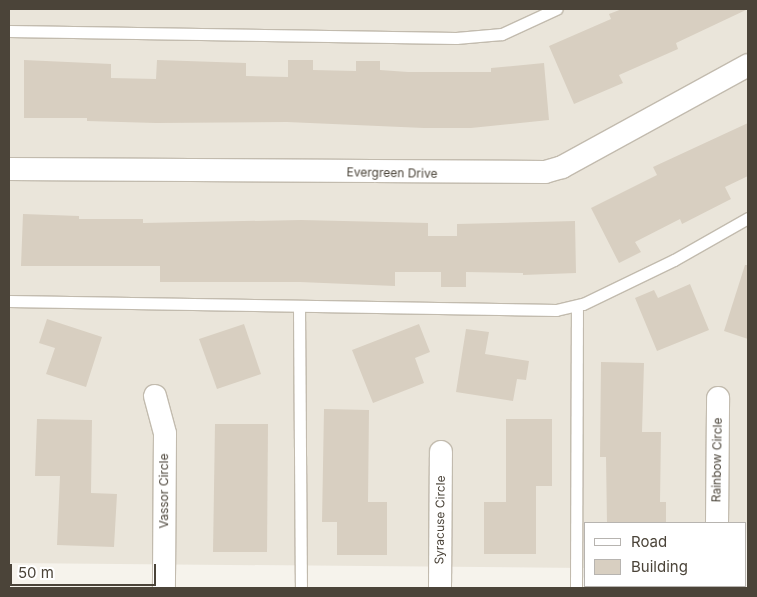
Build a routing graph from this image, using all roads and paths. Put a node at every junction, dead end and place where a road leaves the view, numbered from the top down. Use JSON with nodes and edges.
{"nodes":[{"id":1,"x":556,"y":9,"type":"edge"},
{"id":2,"x":9,"y":31,"type":"edge"},
{"id":3,"x":748,"y":65,"type":"edge"},
{"id":4,"x":9,"y":169,"type":"edge"},
{"id":5,"x":748,"y":218,"type":"edge"},
{"id":6,"x":9,"y":301,"type":"edge"},
{"id":7,"x":577,"y":306,"type":"junction"},
{"id":8,"x":300,"y":307,"type":"junction"},
{"id":9,"x":155,"y":396,"type":"dead end"},
{"id":10,"x":718,"y":398,"type":"dead end"},
{"id":11,"x":441,"y":452,"type":"dead end"},
{"id":12,"x":717,"y":522,"type":"edge"},
{"id":13,"x":164,"y":588,"type":"edge"},
{"id":14,"x":301,"y":588,"type":"edge"},
{"id":15,"x":440,"y":588,"type":"edge"},
{"id":16,"x":576,"y":588,"type":"edge"}],
"edges":[{"from":1,"to":2,"type":"lane"},
{"from":3,"to":4,"type":"street","name":"Evergreen Drive"},
{"from":5,"to":7,"type":"lane"},
{"from":6,"to":8,"type":"lane"},
{"from":7,"to":8,"type":"lane"},
{"from":7,"to":16,"type":"lane"},
{"from":8,"to":14,"type":"lane"},
{"from":9,"to":13,"type":"street","name":"Vassor Circle"},
{"from":10,"to":12,"type":"street","name":"Rainbow Circle"},
{"from":11,"to":15,"type":"street","name":"Syracuse Circle"}]}
